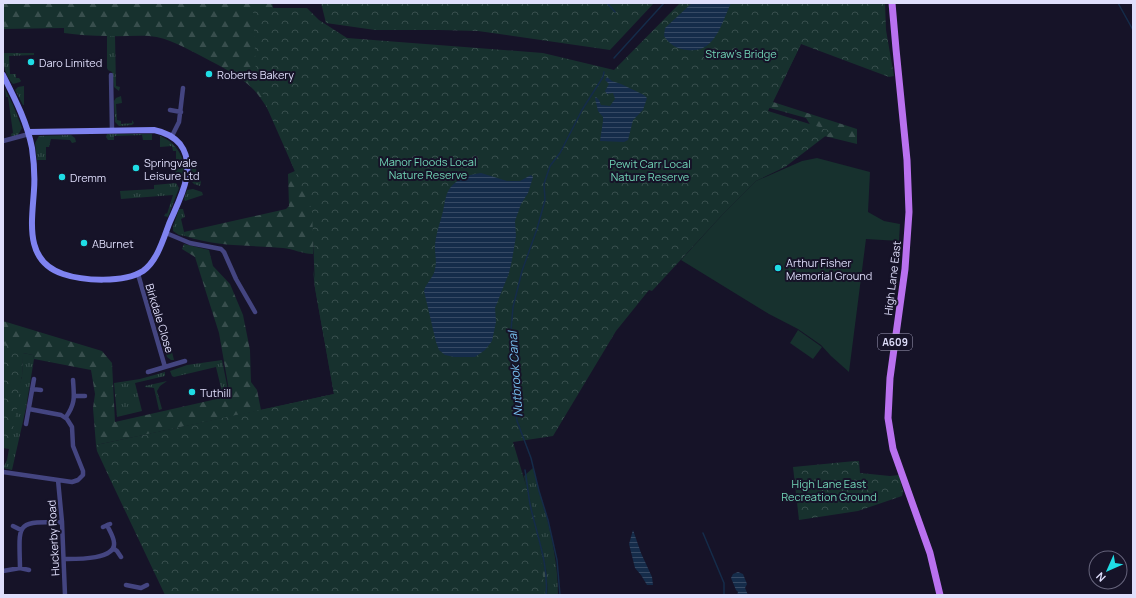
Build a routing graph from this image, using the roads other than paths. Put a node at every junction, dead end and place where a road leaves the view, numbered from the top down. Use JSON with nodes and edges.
{"nodes":[{"id":1,"x":892,"y":3,"type":"edge"},
{"id":2,"x":3,"y":75,"type":"edge"},
{"id":3,"x":111,"y":75,"type":"dead end"},
{"id":4,"x":183,"y":88,"type":"dead end"},
{"id":5,"x":170,"y":110,"type":"dead end"},
{"id":6,"x":181,"y":112,"type":"junction"},
{"id":7,"x":112,"y":130,"type":"junction"},
{"id":8,"x":28,"y":133,"type":"junction"},
{"id":9,"x":172,"y":136,"type":"junction"},
{"id":10,"x":3,"y":141,"type":"edge"},
{"id":11,"x":166,"y":233,"type":"junction"},
{"id":12,"x":230,"y":264,"type":"junction"},
{"id":13,"x":224,"y":266,"type":"dead end"},
{"id":14,"x":138,"y":274,"type":"junction"},
{"id":15,"x":255,"y":312,"type":"dead end"},
{"id":16,"x":185,"y":361,"type":"dead end"},
{"id":17,"x":165,"y":367,"type":"junction"},
{"id":18,"x":148,"y":372,"type":"dead end"},
{"id":19,"x":34,"y":379,"type":"dead end"},
{"id":20,"x":73,"y":380,"type":"dead end"},
{"id":21,"x":32,"y":389,"type":"junction"},
{"id":22,"x":41,"y":390,"type":"dead end"},
{"id":23,"x":75,"y":396,"type":"junction"},
{"id":24,"x":85,"y":396,"type":"dead end"},
{"id":25,"x":29,"y":409,"type":"junction"},
{"id":26,"x":66,"y":417,"type":"junction"},
{"id":27,"x":26,"y":424,"type":"dead end"},
{"id":28,"x":3,"y":472,"type":"edge"},
{"id":29,"x":58,"y":480,"type":"junction"},
{"id":30,"x":62,"y":522,"type":"junction"},
{"id":31,"x":107,"y":525,"type":"dead end"},
{"id":32,"x":13,"y":526,"type":"dead end"},
{"id":33,"x":21,"y":530,"type":"junction"},
{"id":34,"x":113,"y":548,"type":"junction"},
{"id":35,"x":121,"y":557,"type":"dead end"},
{"id":36,"x":64,"y":559,"type":"junction"},
{"id":37,"x":20,"y":568,"type":"junction"},
{"id":38,"x":29,"y":570,"type":"dead end"},
{"id":39,"x":3,"y":571,"type":"edge"},
{"id":40,"x":126,"y":585,"type":"dead end"},
{"id":41,"x":147,"y":585,"type":"dead end"},
{"id":42,"x":141,"y":588,"type":"junction"},
{"id":43,"x":65,"y":595,"type":"edge"},
{"id":44,"x":142,"y":595,"type":"edge"},
{"id":45,"x":940,"y":595,"type":"edge"}],
"edges":[{"from":1,"to":45,"type":"main road","name":"High Lane East","number":"A609"},
{"from":2,"to":8,"type":"street"},
{"from":3,"to":7,"type":"street"},
{"from":4,"to":6,"type":"street"},
{"from":5,"to":6,"type":"street"},
{"from":6,"to":9,"type":"street"},
{"from":7,"to":8,"type":"street"},
{"from":7,"to":9,"type":"street"},
{"from":8,"to":10,"type":"street"},
{"from":8,"to":14,"type":"street"},
{"from":9,"to":11,"type":"street"},
{"from":11,"to":12,"type":"street"},
{"from":11,"to":14,"type":"street"},
{"from":12,"to":13,"type":"street"},
{"from":12,"to":15,"type":"street"},
{"from":14,"to":17,"type":"street","name":"Birkdale Close"},
{"from":16,"to":17,"type":"street","name":"Birkdale Close"},
{"from":17,"to":18,"type":"street","name":"Birkdale Close"},
{"from":19,"to":21,"type":"street"},
{"from":20,"to":23,"type":"street"},
{"from":21,"to":22,"type":"street"},
{"from":21,"to":25,"type":"street"},
{"from":23,"to":24,"type":"street"},
{"from":23,"to":26,"type":"street"},
{"from":25,"to":26,"type":"street"},
{"from":25,"to":27,"type":"street"},
{"from":26,"to":29,"type":"street"},
{"from":28,"to":29,"type":"street"},
{"from":29,"to":30,"type":"street","name":"Huckerby Road"},
{"from":30,"to":33,"type":"street"},
{"from":30,"to":36,"type":"street","name":"Huckerby Road"},
{"from":31,"to":34,"type":"street"},
{"from":32,"to":33,"type":"street"},
{"from":33,"to":37,"type":"street"},
{"from":34,"to":35,"type":"street"},
{"from":34,"to":36,"type":"street"},
{"from":36,"to":43,"type":"street","name":"Huckerby Road"},
{"from":37,"to":38,"type":"street"},
{"from":37,"to":39,"type":"street"},
{"from":40,"to":42,"type":"street"},
{"from":41,"to":42,"type":"street"},
{"from":42,"to":44,"type":"street"}]}
